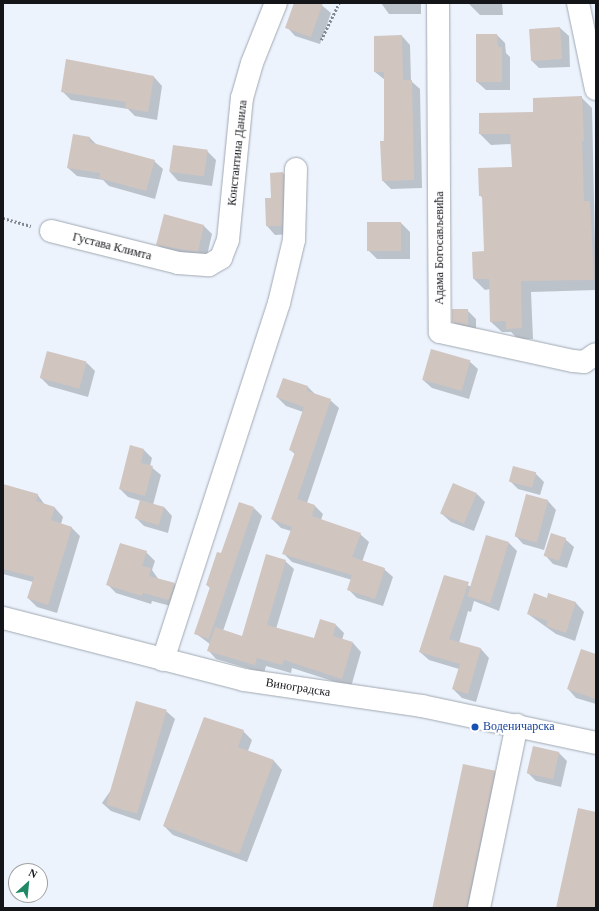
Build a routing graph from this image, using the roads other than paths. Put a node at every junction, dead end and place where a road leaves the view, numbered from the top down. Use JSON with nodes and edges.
{"nodes":[{"id":1,"x":276,"y":3,"type":"edge"},
{"id":2,"x":438,"y":3,"type":"edge"},
{"id":3,"x":578,"y":3,"type":"edge"},
{"id":4,"x":596,"y":89,"type":"edge"},
{"id":5,"x":296,"y":169,"type":"dead end"},
{"id":6,"x":51,"y":231,"type":"road end"},
{"id":7,"x":221,"y":258,"type":"joint"},
{"id":8,"x":596,"y":354,"type":"edge"},
{"id":9,"x":3,"y":618,"type":"edge"},
{"id":10,"x":163,"y":660,"type":"junction"},
{"id":11,"x":517,"y":725,"type":"junction"},
{"id":12,"x":596,"y":743,"type":"edge"},
{"id":13,"x":479,"y":908,"type":"edge"}],
"edges":[{"from":1,"to":7,"type":"street","name":"Константина Данила"},
{"from":2,"to":8,"type":"street","name":"Адама Богосављевића"},
{"from":3,"to":4,"type":"street"},
{"from":5,"to":10,"type":"street"},
{"from":6,"to":7,"type":"street","name":"Густава Климта"},
{"from":9,"to":10,"type":"street","name":"Виноградска"},
{"from":10,"to":11,"type":"street","name":"Виноградска"},
{"from":11,"to":12,"type":"street","name":"Виноградска"},
{"from":11,"to":13,"type":"street"}]}
